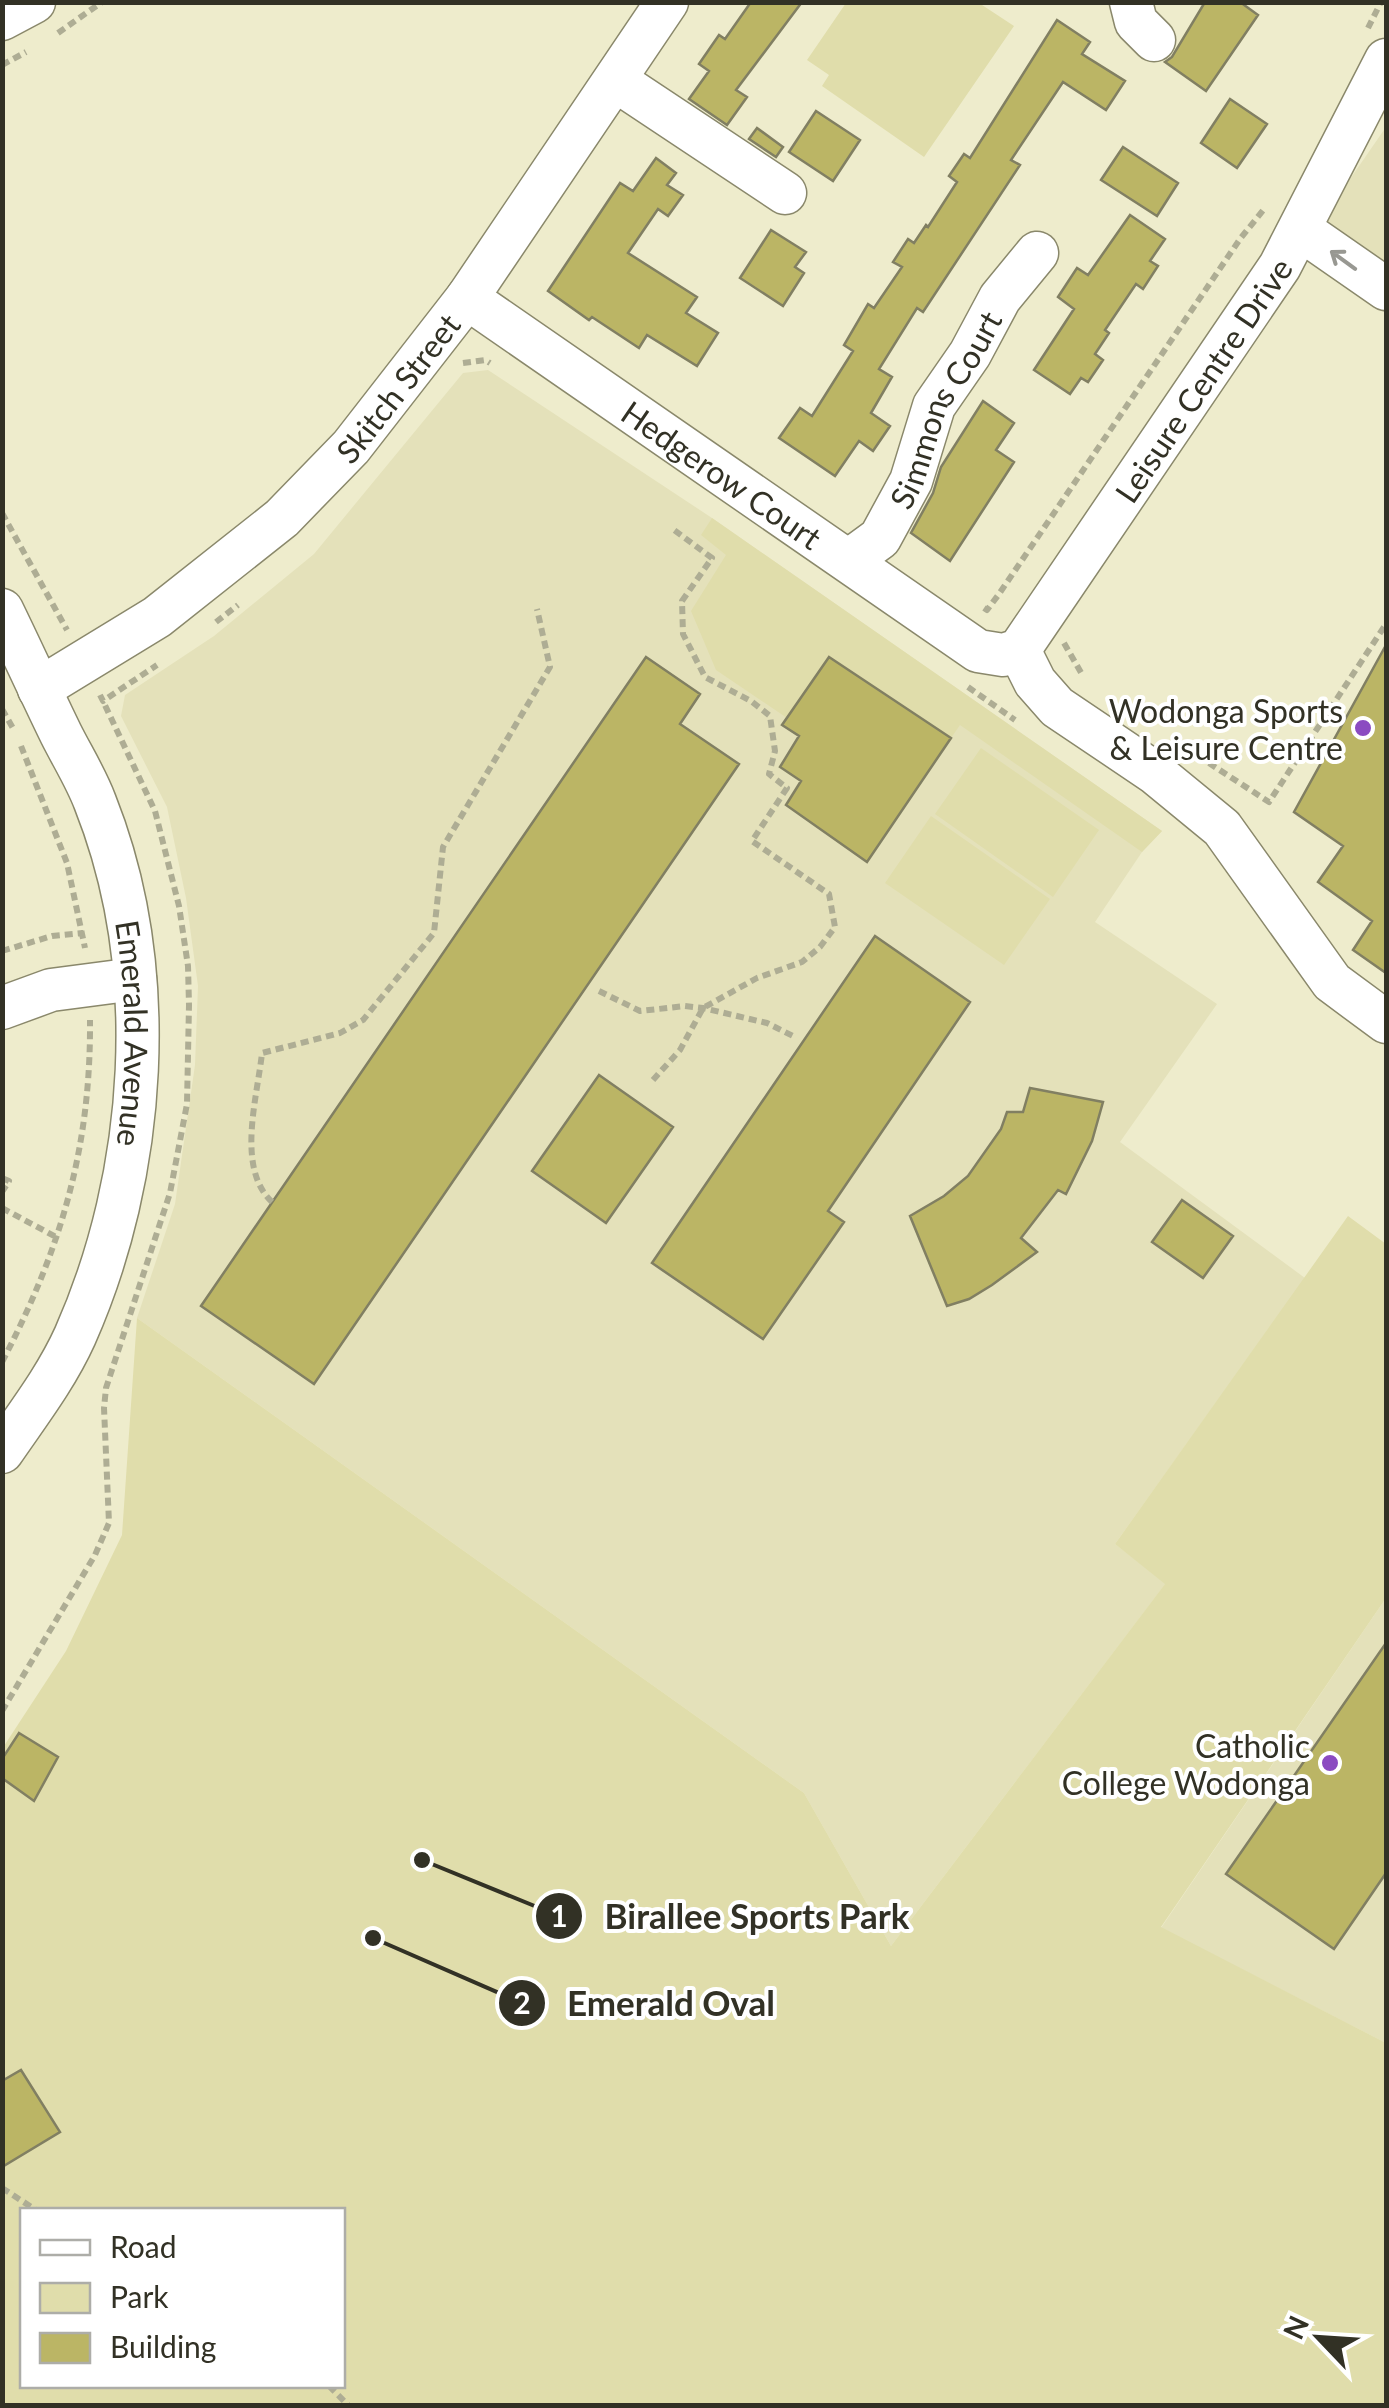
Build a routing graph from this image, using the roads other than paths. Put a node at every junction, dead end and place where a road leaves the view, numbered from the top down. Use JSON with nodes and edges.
{"nodes":[{"id":1,"x":34,"y":2,"type":"edge"},
{"id":2,"x":667,"y":2,"type":"edge"},
{"id":3,"x":1131,"y":2,"type":"edge"},
{"id":4,"x":2,"y":19,"type":"edge"},
{"id":5,"x":1154,"y":40,"type":"dead end"},
{"id":6,"x":1375,"y":48,"type":"edge"},
{"id":7,"x":615,"y":80,"type":"junction"},
{"id":8,"x":785,"y":193,"type":"dead end"},
{"id":9,"x":1301,"y":230,"type":"junction"},
{"id":10,"x":1037,"y":253,"type":"dead end"},
{"id":11,"x":1386,"y":289,"type":"edge"},
{"id":12,"x":467,"y":298,"type":"junction"},
{"id":13,"x":850,"y":560,"type":"junction"},
{"id":14,"x":2,"y":610,"type":"edge"},
{"id":15,"x":998,"y":650,"type":"junction"},
{"id":16,"x":21,"y":699,"type":"edge"},
{"id":17,"x":135,"y":979,"type":"junction"},
{"id":18,"x":2,"y":1008,"type":"edge"},
{"id":19,"x":1386,"y":1022,"type":"edge"},
{"id":20,"x":2,"y":1452,"type":"edge"}],
"edges":[{"from":1,"to":4,"type":"street"},
{"from":2,"to":7,"type":"street","name":"Skitch Street"},
{"from":3,"to":5,"type":"street"},
{"from":6,"to":9,"type":"street","name":"Leisure Centre Drive"},
{"from":7,"to":8,"type":"street"},
{"from":7,"to":12,"type":"street","name":"Skitch Street"},
{"from":11,"to":9,"type":"street","one_way":true},
{"from":9,"to":15,"type":"street","name":"Leisure Centre Drive"},
{"from":10,"to":13,"type":"street","name":"Simmons Court"},
{"from":12,"to":13,"type":"street","name":"Hedgerow Court"},
{"from":12,"to":16,"type":"street","name":"Skitch Street"},
{"from":13,"to":15,"type":"street","name":"Hedgerow Court"},
{"from":14,"to":16,"type":"street","name":"Emerald Avenue"},
{"from":15,"to":19,"type":"street"},
{"from":16,"to":17,"type":"street","name":"Emerald Avenue"},
{"from":17,"to":18,"type":"street"},
{"from":17,"to":20,"type":"street","name":"Emerald Avenue"}]}
